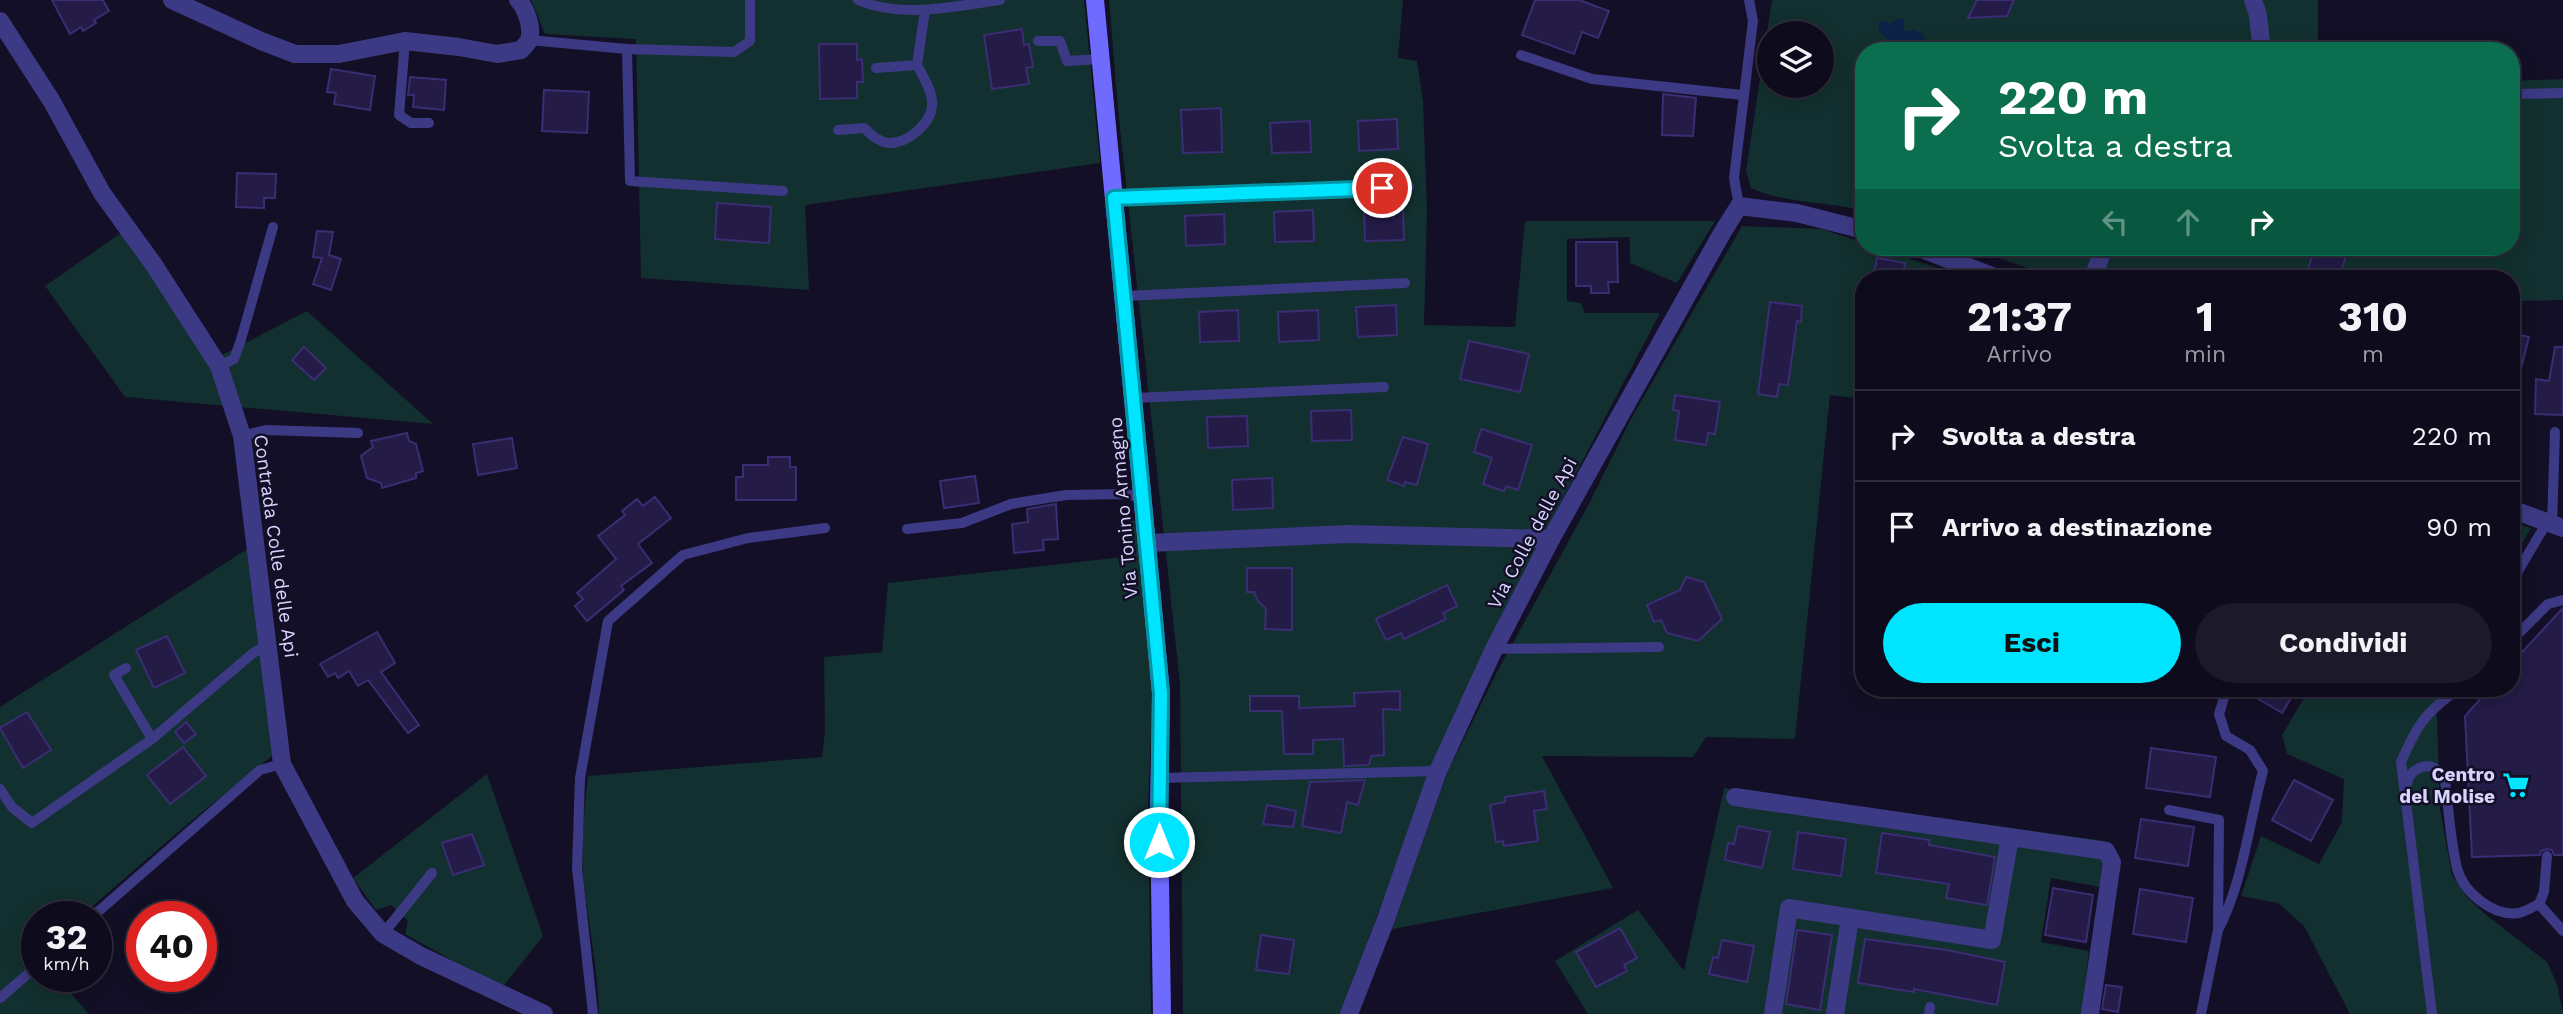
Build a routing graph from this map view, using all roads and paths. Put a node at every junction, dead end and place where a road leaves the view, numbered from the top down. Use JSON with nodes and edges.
{"nodes":[{"id":1,"x":172,"y":0,"type":"edge"},
{"id":2,"x":518,"y":0,"type":"edge"},
{"id":3,"x":750,"y":0,"type":"edge"},
{"id":4,"x":858,"y":0,"type":"edge"},
{"id":5,"x":1000,"y":0,"type":"edge"},
{"id":6,"x":1095,"y":0,"type":"edge"},
{"id":7,"x":1749,"y":0,"type":"edge"},
{"id":8,"x":2253,"y":0,"type":"edge"},
{"id":9,"x":925,"y":10,"type":"junction"},
{"id":10,"x":0,"y":21,"type":"edge"},
{"id":11,"x":529,"y":40,"type":"junction"},
{"id":12,"x":405,"y":41,"type":"junction"},
{"id":13,"x":1038,"y":41,"type":"dead end"},
{"id":14,"x":2261,"y":42,"type":"edge"},
{"id":15,"x":627,"y":49,"type":"junction"},
{"id":16,"x":1521,"y":55,"type":"dead end"},
{"id":17,"x":1101,"y":59,"type":"junction"},
{"id":18,"x":917,"y":65,"type":"junction"},
{"id":19,"x":876,"y":68,"type":"dead end"},
{"id":20,"x":2563,"y":93,"type":"edge"},
{"id":21,"x":2520,"y":94,"type":"edge"},
{"id":22,"x":1742,"y":95,"type":"junction"},
{"id":23,"x":429,"y":123,"type":"dead end"},
{"id":24,"x":838,"y":130,"type":"dead end"},
{"id":25,"x":1409,"y":187,"type":"dead end"},
{"id":26,"x":783,"y":191,"type":"dead end"},
{"id":27,"x":1114,"y":198,"type":"junction"},
{"id":28,"x":1739,"y":206,"type":"junction"},
{"id":29,"x":273,"y":227,"type":"dead end"},
{"id":30,"x":1855,"y":228,"type":"edge"},
{"id":31,"x":1940,"y":256,"type":"edge"},
{"id":32,"x":1976,"y":270,"type":"edge"},
{"id":33,"x":1405,"y":283,"type":"dead end"},
{"id":34,"x":1124,"y":296,"type":"junction"},
{"id":35,"x":219,"y":366,"type":"junction"},
{"id":36,"x":1384,"y":387,"type":"dead end"},
{"id":37,"x":1134,"y":398,"type":"junction"},
{"id":38,"x":2555,"y":432,"type":"dead end"},
{"id":39,"x":358,"y":433,"type":"dead end"},
{"id":40,"x":242,"y":436,"type":"junction"},
{"id":41,"x":1144,"y":498,"type":"junction"},
{"id":42,"x":2520,"y":512,"type":"edge"},
{"id":43,"x":2554,"y":525,"type":"edge"},
{"id":44,"x":825,"y":528,"type":"dead end"},
{"id":45,"x":907,"y":529,"type":"dead end"},
{"id":46,"x":1551,"y":539,"type":"junction"},
{"id":47,"x":1148,"y":543,"type":"junction"},
{"id":48,"x":2520,"y":571,"type":"edge"},
{"id":49,"x":2563,"y":600,"type":"edge"},
{"id":50,"x":2520,"y":632,"type":"edge"},
{"id":51,"x":269,"y":645,"type":"junction"},
{"id":52,"x":1659,"y":647,"type":"dead end"},
{"id":53,"x":1494,"y":649,"type":"junction"},
{"id":54,"x":126,"y":668,"type":"dead end"},
{"id":55,"x":2224,"y":697,"type":"edge"},
{"id":56,"x":2447,"y":697,"type":"edge"},
{"id":57,"x":152,"y":739,"type":"junction"},
{"id":58,"x":282,"y":764,"type":"junction"},
{"id":59,"x":1438,"y":771,"type":"junction"},
{"id":60,"x":1160,"y":778,"type":"junction"},
{"id":61,"x":0,"y":789,"type":"edge"},
{"id":62,"x":2405,"y":791,"type":"junction"},
{"id":63,"x":1735,"y":797,"type":"dead end"},
{"id":64,"x":2169,"y":810,"type":"dead end"},
{"id":65,"x":2010,"y":837,"type":"junction"},
{"id":66,"x":2547,"y":856,"type":"dead end"},
{"id":67,"x":432,"y":873,"type":"dead end"},
{"id":68,"x":110,"y":901,"type":"edge"},
{"id":69,"x":2539,"y":904,"type":"junction"},
{"id":70,"x":1850,"y":918,"type":"junction"},
{"id":71,"x":2218,"y":930,"type":"junction"},
{"id":72,"x":2563,"y":931,"type":"edge"},
{"id":73,"x":383,"y":934,"type":"junction"},
{"id":74,"x":21,"y":980,"type":"edge"},
{"id":75,"x":0,"y":998,"type":"edge"},
{"id":76,"x":544,"y":1014,"type":"edge"},
{"id":77,"x":593,"y":1014,"type":"edge"},
{"id":78,"x":1162,"y":1014,"type":"edge"},
{"id":79,"x":1349,"y":1014,"type":"edge"},
{"id":80,"x":1773,"y":1014,"type":"edge"},
{"id":81,"x":1835,"y":1014,"type":"edge"},
{"id":82,"x":2090,"y":1014,"type":"edge"},
{"id":83,"x":2201,"y":1014,"type":"edge"},
{"id":84,"x":2432,"y":1014,"type":"edge"}],
"edges":[{"from":1,"to":12,"type":"street"},
{"from":2,"to":11,"type":"street"},
{"from":3,"to":15,"type":"lane"},
{"from":4,"to":9,"type":"lane"},
{"from":5,"to":9,"type":"lane"},
{"from":6,"to":17,"type":"street","name":"Via Tonino Armagno"},
{"from":7,"to":22,"type":"lane"},
{"from":8,"to":14,"type":"street"},
{"from":9,"to":18,"type":"lane"},
{"from":10,"to":35,"type":"street","name":"Contrada Colle delle Api"},
{"from":11,"to":12,"type":"street"},
{"from":11,"to":15,"type":"lane"},
{"from":12,"to":23,"type":"lane"},
{"from":13,"to":17,"type":"lane"},
{"from":15,"to":26,"type":"lane"},
{"from":16,"to":22,"type":"lane"},
{"from":17,"to":27,"type":"street","name":"Via Tonino Armagno"},
{"from":18,"to":19,"type":"lane"},
{"from":18,"to":24,"type":"lane"},
{"from":20,"to":21,"type":"lane"},
{"from":22,"to":28,"type":"lane"},
{"from":25,"to":27,"type":"lane"},
{"from":27,"to":34,"type":"street","name":"Via Tonino Armagno"},
{"from":28,"to":30,"type":"street"},
{"from":28,"to":46,"type":"street","name":"Via Colle delle Api"},
{"from":29,"to":35,"type":"lane"},
{"from":31,"to":32,"type":"street"},
{"from":33,"to":34,"type":"lane"},
{"from":34,"to":37,"type":"street","name":"Via Tonino Armagno"},
{"from":35,"to":40,"type":"street","name":"Contrada Colle delle Api"},
{"from":36,"to":37,"type":"lane"},
{"from":37,"to":41,"type":"street","name":"Via Tonino Armagno"},
{"from":38,"to":43,"type":"lane"},
{"from":39,"to":40,"type":"lane"},
{"from":40,"to":51,"type":"street","name":"Contrada Colle delle Api"},
{"from":41,"to":45,"type":"lane"},
{"from":41,"to":47,"type":"street","name":"Via Tonino Armagno"},
{"from":42,"to":43,"type":"street"},
{"from":43,"to":48,"type":"lane"},
{"from":44,"to":77,"type":"lane"},
{"from":46,"to":47,"type":"street"},
{"from":46,"to":53,"type":"street","name":"Via Colle delle Api"},
{"from":47,"to":60,"type":"street","name":"Via Tonino Armagno"},
{"from":49,"to":50,"type":"lane"},
{"from":51,"to":57,"type":"lane"},
{"from":51,"to":58,"type":"street","name":"Contrada Colle delle Api"},
{"from":52,"to":53,"type":"lane"},
{"from":53,"to":59,"type":"street","name":"Via Colle delle Api"},
{"from":54,"to":57,"type":"lane"},
{"from":55,"to":71,"type":"lane"},
{"from":56,"to":62,"type":"lane"},
{"from":57,"to":61,"type":"lane"},
{"from":58,"to":68,"type":"lane"},
{"from":58,"to":73,"type":"street","name":"Contrada Colle delle Api"},
{"from":59,"to":60,"type":"lane"},
{"from":59,"to":79,"type":"street","name":"Via Colle delle Api"},
{"from":60,"to":78,"type":"street","name":"Via Tonino Armagno"},
{"from":62,"to":69,"type":"lane"},
{"from":62,"to":84,"type":"lane"},
{"from":63,"to":65,"type":"street"},
{"from":64,"to":71,"type":"lane"},
{"from":65,"to":70,"type":"street"},
{"from":65,"to":82,"type":"street"},
{"from":66,"to":69,"type":"lane"},
{"from":67,"to":73,"type":"lane"},
{"from":69,"to":72,"type":"lane"},
{"from":70,"to":80,"type":"street"},
{"from":70,"to":81,"type":"street"},
{"from":71,"to":83,"type":"lane"},
{"from":73,"to":76,"type":"street","name":"Contrada Colle delle Api"},
{"from":74,"to":75,"type":"lane"}]}
